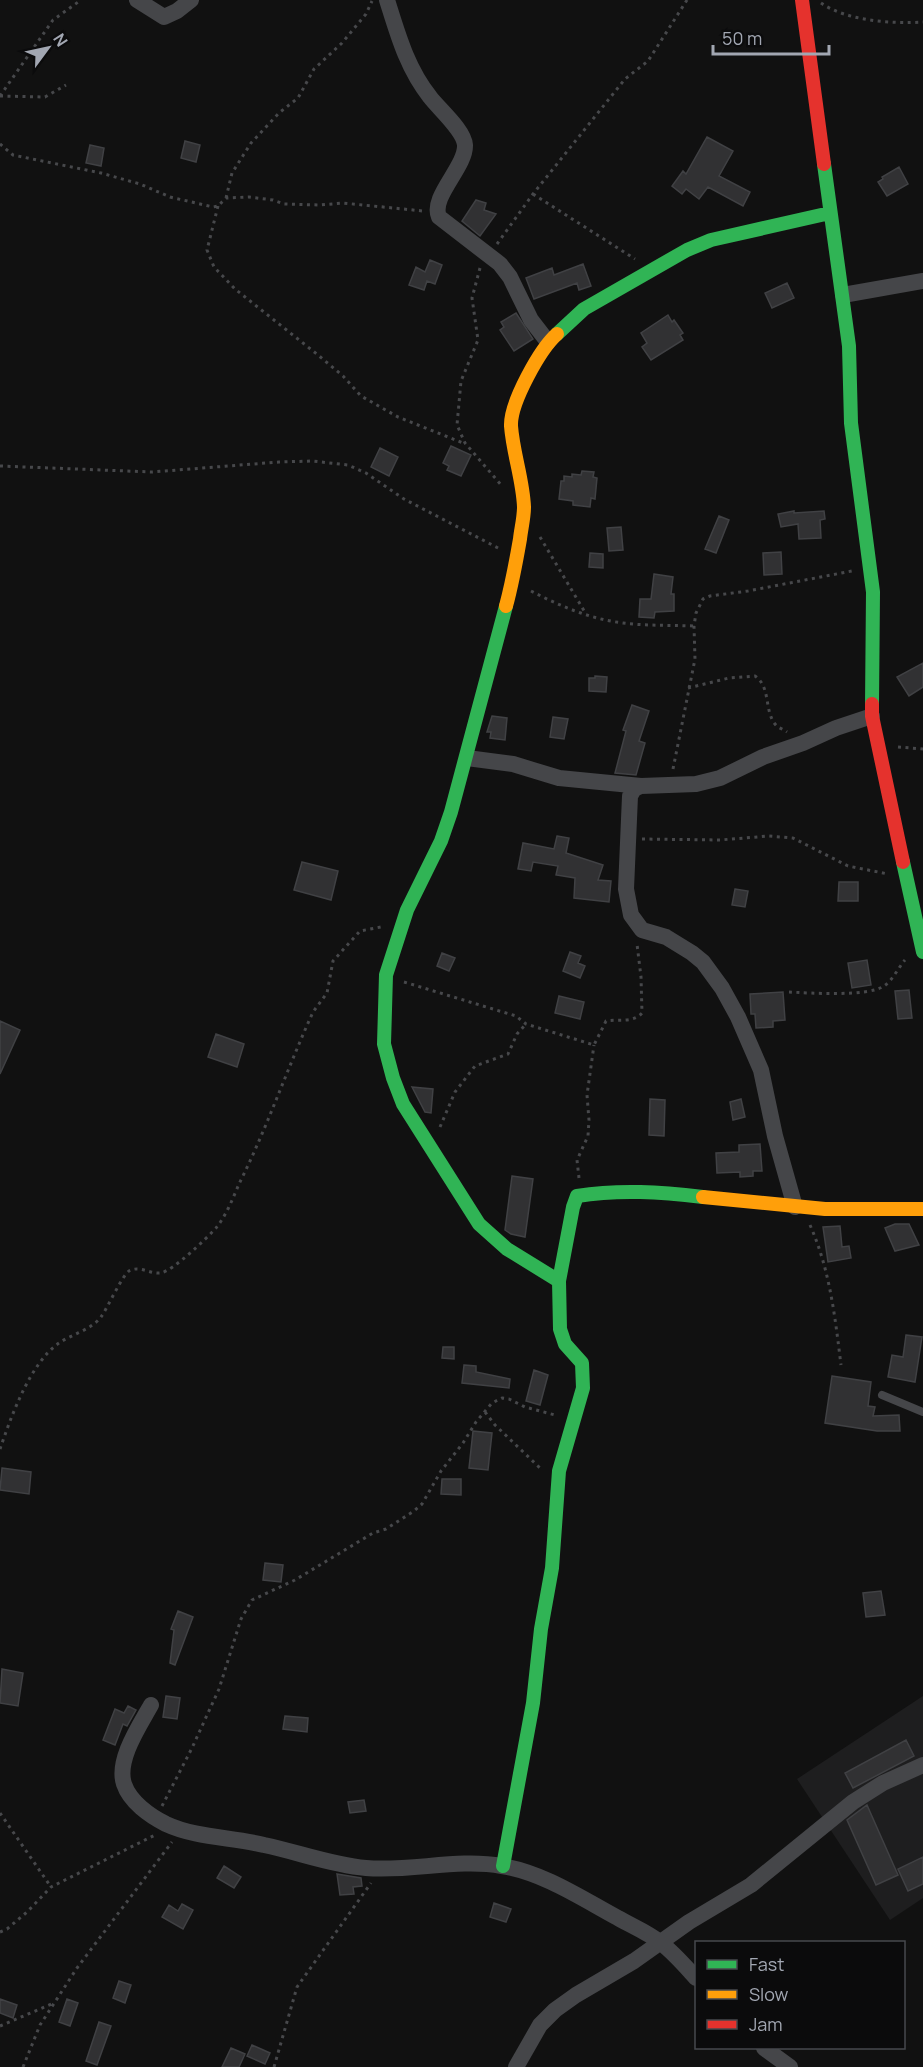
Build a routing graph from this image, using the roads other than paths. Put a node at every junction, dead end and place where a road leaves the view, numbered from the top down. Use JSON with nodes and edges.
{"nodes":[{"id":1,"x":137,"y":0,"type":"edge"},
{"id":2,"x":191,"y":0,"type":"edge"},
{"id":3,"x":387,"y":0,"type":"edge"},
{"id":4,"x":802,"y":0,"type":"edge"},
{"id":5,"x":830,"y":213,"type":"junction"},
{"id":6,"x":923,"y":281,"type":"edge"},
{"id":7,"x":843,"y":296,"type":"junction"},
{"id":8,"x":548,"y":342,"type":"junction"},
{"id":9,"x":872,"y":716,"type":"junction"},
{"id":10,"x":466,"y":758,"type":"junction"},
{"id":11,"x":641,"y":786,"type":"junction"},
{"id":12,"x":922,"y":948,"type":"edge"},
{"id":13,"x":798,"y":1207,"type":"junction"},
{"id":14,"x":923,"y":1209,"type":"edge"},
{"id":15,"x":559,"y":1281,"type":"junction"},
{"id":16,"x":882,"y":1395,"type":"dead end"},
{"id":17,"x":923,"y":1412,"type":"edge"},
{"id":18,"x":151,"y":1705,"type":"dead end"},
{"id":19,"x":923,"y":1765,"type":"edge"},
{"id":20,"x":502,"y":1866,"type":"junction"},
{"id":21,"x":660,"y":1942,"type":"junction"},
{"id":22,"x":695,"y":1977,"type":"edge"},
{"id":23,"x":765,"y":2049,"type":"edge"},
{"id":24,"x":516,"y":2067,"type":"edge"},
{"id":25,"x":790,"y":2067,"type":"edge"}],
"edges":[{"from":1,"to":2,"type":"street"},
{"from":3,"to":8,"type":"street"},
{"from":4,"to":5,"type":"street"},
{"from":5,"to":7,"type":"street"},
{"from":5,"to":8,"type":"street"},
{"from":6,"to":7,"type":"street"},
{"from":7,"to":9,"type":"street"},
{"from":8,"to":10,"type":"street"},
{"from":9,"to":11,"type":"street"},
{"from":9,"to":12,"type":"street"},
{"from":10,"to":11,"type":"street"},
{"from":10,"to":15,"type":"street"},
{"from":11,"to":13,"type":"street"},
{"from":13,"to":14,"type":"street"},
{"from":13,"to":15,"type":"street"},
{"from":15,"to":20,"type":"street"},
{"from":16,"to":17,"type":"lane"},
{"from":18,"to":20,"type":"street"},
{"from":19,"to":21,"type":"street"},
{"from":20,"to":21,"type":"street"},
{"from":21,"to":22,"type":"street"},
{"from":21,"to":24,"type":"street"},
{"from":23,"to":25,"type":"street"}]}
